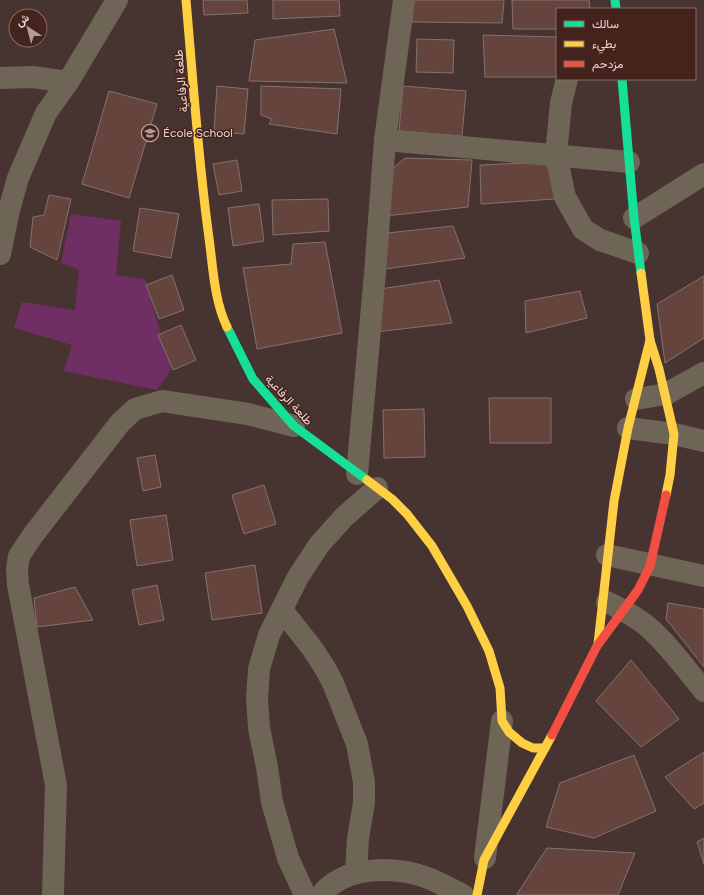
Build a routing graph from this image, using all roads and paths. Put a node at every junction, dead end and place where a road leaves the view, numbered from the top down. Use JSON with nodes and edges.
{"nodes":[{"id":1,"x":117,"y":0,"type":"edge"},
{"id":2,"x":186,"y":0,"type":"edge"},
{"id":3,"x":404,"y":0,"type":"edge"},
{"id":4,"x":0,"y":78,"type":"edge"},
{"id":5,"x":567,"y":80,"type":"edge"},
{"id":6,"x":622,"y":80,"type":"edge"},
{"id":7,"x":68,"y":82,"type":"junction"},
{"id":8,"x":385,"y":140,"type":"junction"},
{"id":9,"x":556,"y":155,"type":"junction"},
{"id":10,"x":629,"y":162,"type":"junction"},
{"id":11,"x":704,"y":174,"type":"edge"},
{"id":12,"x":634,"y":218,"type":"junction"},
{"id":13,"x":638,"y":253,"type":"junction"},
{"id":14,"x":0,"y":254,"type":"edge"},
{"id":15,"x":650,"y":340,"type":"junction"},
{"id":16,"x":704,"y":373,"type":"edge"},
{"id":17,"x":666,"y":394,"type":"junction"},
{"id":18,"x":636,"y":399,"type":"junction"},
{"id":19,"x":294,"y":426,"type":"junction"},
{"id":20,"x":628,"y":428,"type":"junction"},
{"id":21,"x":674,"y":434,"type":"junction"},
{"id":22,"x":704,"y":441,"type":"edge"},
{"id":23,"x":357,"y":474,"type":"junction"},
{"id":24,"x":377,"y":488,"type":"junction"},
{"id":25,"x":607,"y":555,"type":"junction"},
{"id":26,"x":650,"y":566,"type":"junction"},
{"id":27,"x":704,"y":576,"type":"edge"},
{"id":28,"x":602,"y":600,"type":"junction"},
{"id":29,"x":282,"y":610,"type":"junction"},
{"id":30,"x":624,"y":610,"type":"junction"},
{"id":31,"x":597,"y":646,"type":"junction"},
{"id":32,"x":704,"y":691,"type":"edge"},
{"id":33,"x":502,"y":720,"type":"junction"},
{"id":34,"x":545,"y":748,"type":"junction"},
{"id":35,"x":484,"y":860,"type":"junction"},
{"id":36,"x":356,"y":873,"type":"junction"},
{"id":37,"x":53,"y":895,"type":"edge"},
{"id":38,"x":305,"y":895,"type":"edge"},
{"id":39,"x":321,"y":895,"type":"edge"},
{"id":40,"x":463,"y":895,"type":"edge"},
{"id":41,"x":477,"y":895,"type":"edge"}],
"edges":[{"from":1,"to":7,"type":"street"},
{"from":2,"to":19,"type":"street","name":"طلعة الرفاعية"},
{"from":3,"to":8,"type":"street"},
{"from":4,"to":7,"type":"street"},
{"from":5,"to":9,"type":"street"},
{"from":6,"to":10,"type":"street"},
{"from":7,"to":14,"type":"street"},
{"from":8,"to":9,"type":"street"},
{"from":8,"to":23,"type":"street"},
{"from":9,"to":10,"type":"street"},
{"from":9,"to":13,"type":"street"},
{"from":10,"to":12,"type":"street"},
{"from":11,"to":12,"type":"street"},
{"from":12,"to":13,"type":"street"},
{"from":13,"to":15,"type":"street"},
{"from":15,"to":17,"type":"street"},
{"from":15,"to":18,"type":"street"},
{"from":16,"to":17,"type":"street"},
{"from":17,"to":18,"type":"street"},
{"from":17,"to":21,"type":"street"},
{"from":18,"to":20,"type":"street"},
{"from":19,"to":23,"type":"street","name":"طلعة الرفاعية"},
{"from":19,"to":37,"type":"street"},
{"from":20,"to":21,"type":"street"},
{"from":20,"to":25,"type":"street"},
{"from":21,"to":22,"type":"street"},
{"from":21,"to":26,"type":"street"},
{"from":23,"to":24,"type":"street","name":"طلعة الرفاعية"},
{"from":24,"to":29,"type":"street"},
{"from":24,"to":33,"type":"street","name":"طلعة الرفاعية"},
{"from":25,"to":26,"type":"street"},
{"from":25,"to":28,"type":"street"},
{"from":26,"to":27,"type":"street"},
{"from":26,"to":30,"type":"street"},
{"from":28,"to":30,"type":"street"},
{"from":28,"to":31,"type":"street"},
{"from":29,"to":36,"type":"street"},
{"from":29,"to":38,"type":"street"},
{"from":30,"to":31,"type":"street"},
{"from":30,"to":32,"type":"street"},
{"from":31,"to":34,"type":"street"},
{"from":33,"to":34,"type":"street"},
{"from":33,"to":35,"type":"street"},
{"from":34,"to":35,"type":"street"},
{"from":35,"to":41,"type":"street"},
{"from":36,"to":39,"type":"street"},
{"from":36,"to":40,"type":"street"}]}
